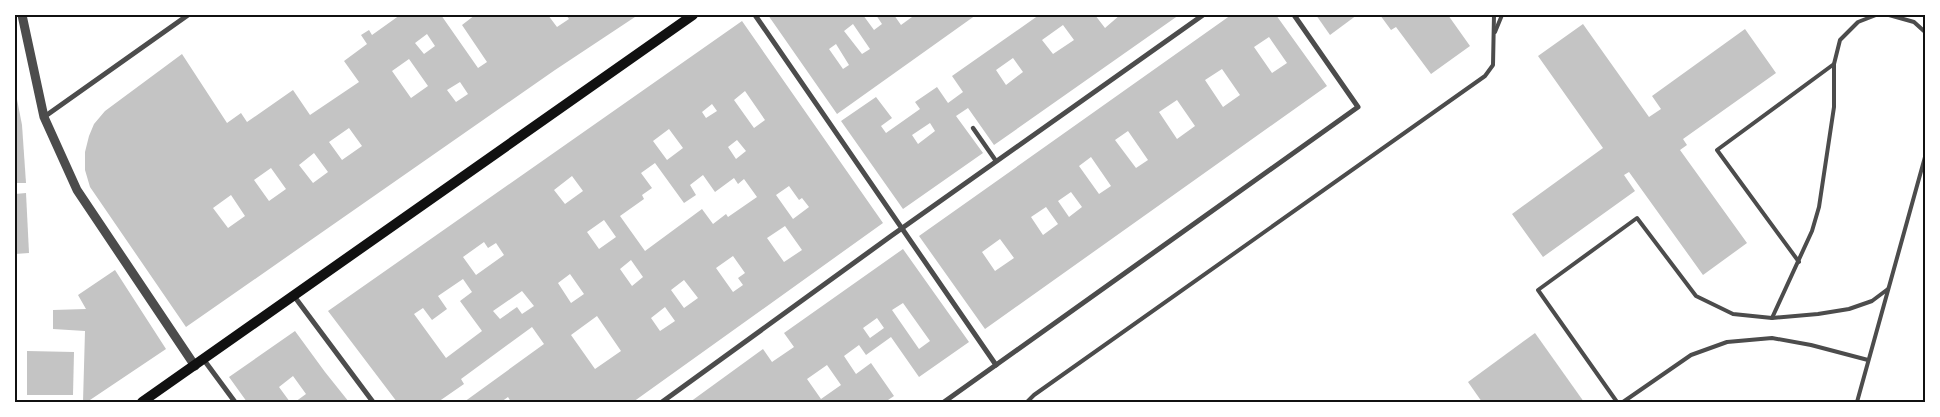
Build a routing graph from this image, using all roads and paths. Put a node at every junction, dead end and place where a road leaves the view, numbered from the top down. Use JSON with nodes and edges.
{"nodes":[{"id":1,"x":22,"y":15,"type":"edge"},
{"id":2,"x":188,"y":15,"type":"edge"},
{"id":3,"x":694,"y":15,"type":"edge"},
{"id":4,"x":755,"y":15,"type":"edge"},
{"id":5,"x":1203,"y":15,"type":"edge"},
{"id":6,"x":1294,"y":15,"type":"edge"},
{"id":7,"x":1494,"y":15,"type":"edge"},
{"id":8,"x":1502,"y":15,"type":"edge"},
{"id":9,"x":1876,"y":15,"type":"edge"},
{"id":10,"x":1889,"y":15,"type":"edge"},
{"id":11,"x":1925,"y":32,"type":"edge"},
{"id":12,"x":1494,"y":34,"type":"junction"},
{"id":13,"x":1834,"y":64,"type":"junction"},
{"id":14,"x":44,"y":117,"type":"junction"},
{"id":15,"x":973,"y":128,"type":"dead end"},
{"id":16,"x":1925,"y":158,"type":"edge"},
{"id":17,"x":996,"y":162,"type":"junction"},
{"id":18,"x":902,"y":228,"type":"junction"},
{"id":19,"x":1799,"y":262,"type":"junction"},
{"id":20,"x":1888,"y":289,"type":"junction"},
{"id":21,"x":294,"y":296,"type":"junction"},
{"id":22,"x":1772,"y":318,"type":"junction"},
{"id":23,"x":1868,"y":360,"type":"junction"},
{"id":24,"x":200,"y":363,"type":"junction"},
{"id":25,"x":996,"y":365,"type":"junction"},
{"id":26,"x":142,"y":402,"type":"edge"},
{"id":27,"x":235,"y":402,"type":"edge"},
{"id":28,"x":373,"y":402,"type":"edge"},
{"id":29,"x":662,"y":402,"type":"edge"},
{"id":30,"x":944,"y":402,"type":"edge"},
{"id":31,"x":1027,"y":402,"type":"edge"},
{"id":32,"x":1617,"y":402,"type":"edge"},
{"id":33,"x":1623,"y":402,"type":"edge"},
{"id":34,"x":1857,"y":402,"type":"edge"}],
"edges":[{"from":1,"to":14,"type":"street"},
{"from":2,"to":14,"type":"street"},
{"from":3,"to":21,"type":"main road"},
{"from":4,"to":18,"type":"street"},
{"from":5,"to":17,"type":"street"},
{"from":6,"to":25,"type":"street"},
{"from":7,"to":12,"type":"lane"},
{"from":8,"to":12,"type":"lane"},
{"from":9,"to":13,"type":"lane"},
{"from":10,"to":11,"type":"lane"},
{"from":12,"to":31,"type":"lane"},
{"from":13,"to":19,"type":"lane"},
{"from":13,"to":19,"type":"lane"},
{"from":14,"to":24,"type":"street"},
{"from":15,"to":17,"type":"street"},
{"from":16,"to":20,"type":"lane"},
{"from":17,"to":18,"type":"street"},
{"from":18,"to":25,"type":"street"},
{"from":18,"to":29,"type":"street"},
{"from":19,"to":22,"type":"lane"},
{"from":20,"to":22,"type":"lane"},
{"from":20,"to":23,"type":"lane"},
{"from":21,"to":24,"type":"main road"},
{"from":21,"to":28,"type":"street"},
{"from":22,"to":32,"type":"lane"},
{"from":23,"to":33,"type":"lane"},
{"from":23,"to":34,"type":"lane"},
{"from":24,"to":26,"type":"main road"},
{"from":24,"to":27,"type":"street"},
{"from":25,"to":30,"type":"street"}]}
